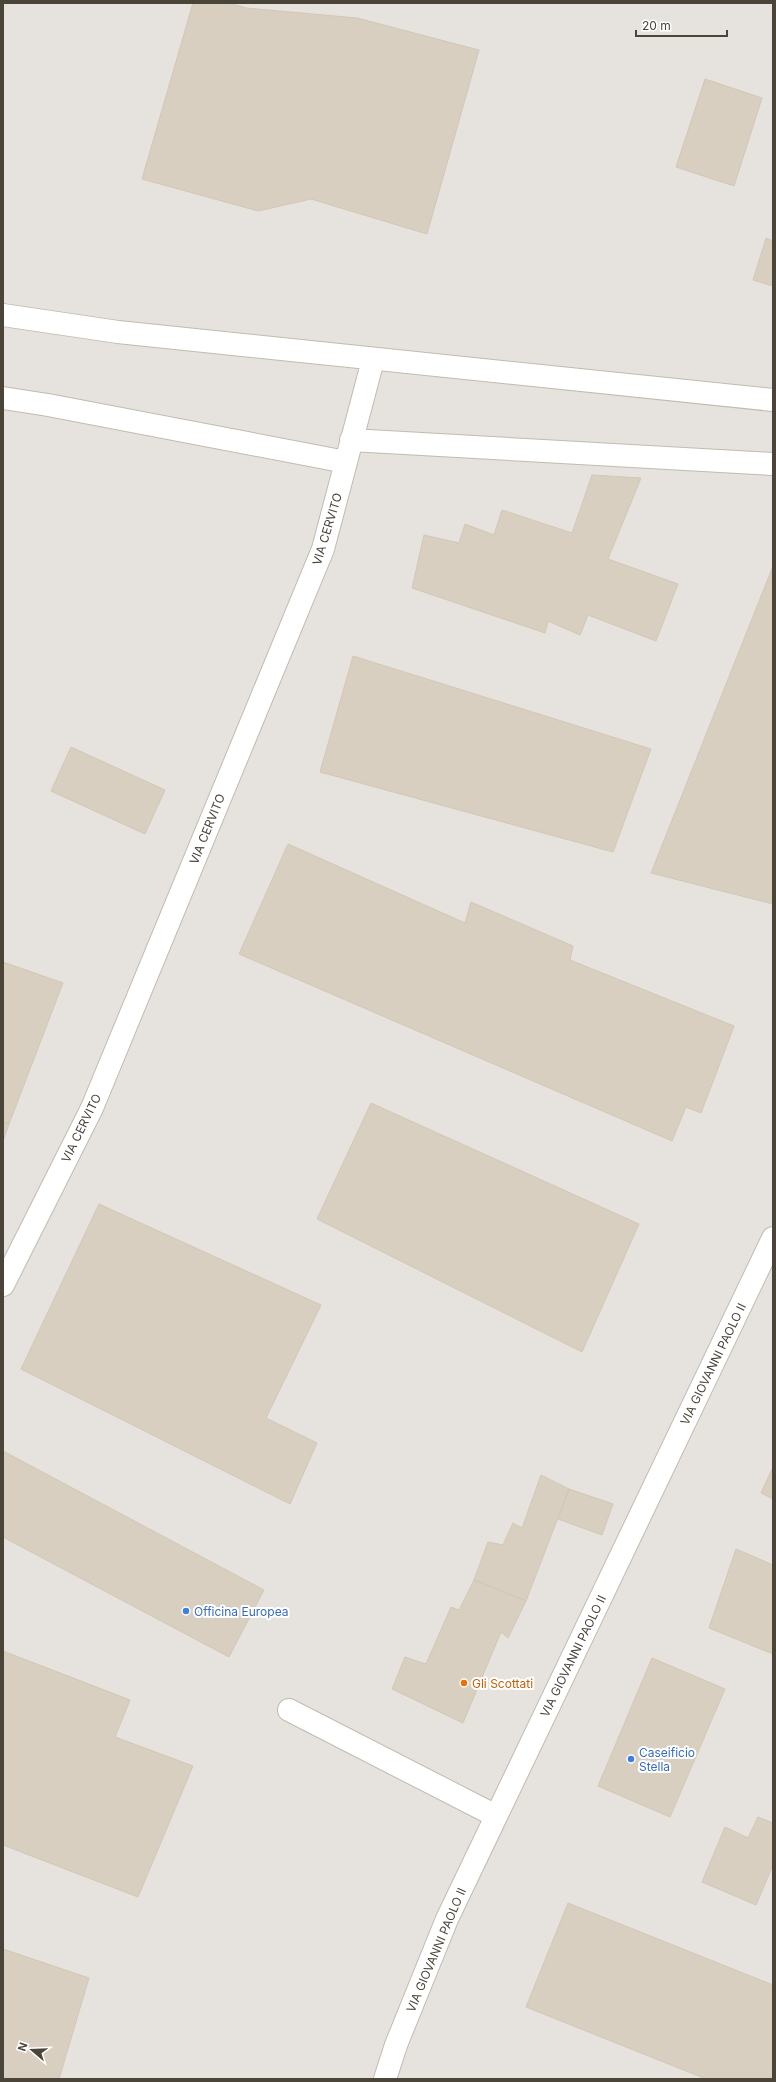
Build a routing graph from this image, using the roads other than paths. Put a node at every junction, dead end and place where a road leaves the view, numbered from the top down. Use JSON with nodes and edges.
{"nodes":[{"id":1,"x":3,"y":315,"type":"edge"},
{"id":2,"x":373,"y":360,"type":"junction"},
{"id":3,"x":3,"y":398,"type":"edge"},
{"id":4,"x":773,"y":400,"type":"edge"},
{"id":5,"x":351,"y":440,"type":"junction"},
{"id":6,"x":346,"y":462,"type":"junction"},
{"id":7,"x":773,"y":464,"type":"edge"},
{"id":8,"x":773,"y":1238,"type":"edge"},
{"id":9,"x":3,"y":1285,"type":"edge"},
{"id":10,"x":289,"y":1710,"type":"dead end"},
{"id":11,"x":496,"y":1816,"type":"junction"},
{"id":12,"x":385,"y":2079,"type":"edge"}],
"edges":[{"from":1,"to":2,"type":"street"},
{"from":2,"to":4,"type":"street"},
{"from":2,"to":5,"type":"street","name":"VIA CERVITO"},
{"from":3,"to":6,"type":"street"},
{"from":5,"to":6,"type":"street","name":"VIA CERVITO"},
{"from":5,"to":7,"type":"street"},
{"from":6,"to":9,"type":"street","name":"VIA CERVITO"},
{"from":8,"to":11,"type":"street","name":"VIA GIOVANNI PAOLO II"},
{"from":10,"to":11,"type":"street"},
{"from":11,"to":12,"type":"street","name":"VIA GIOVANNI PAOLO II"}]}
